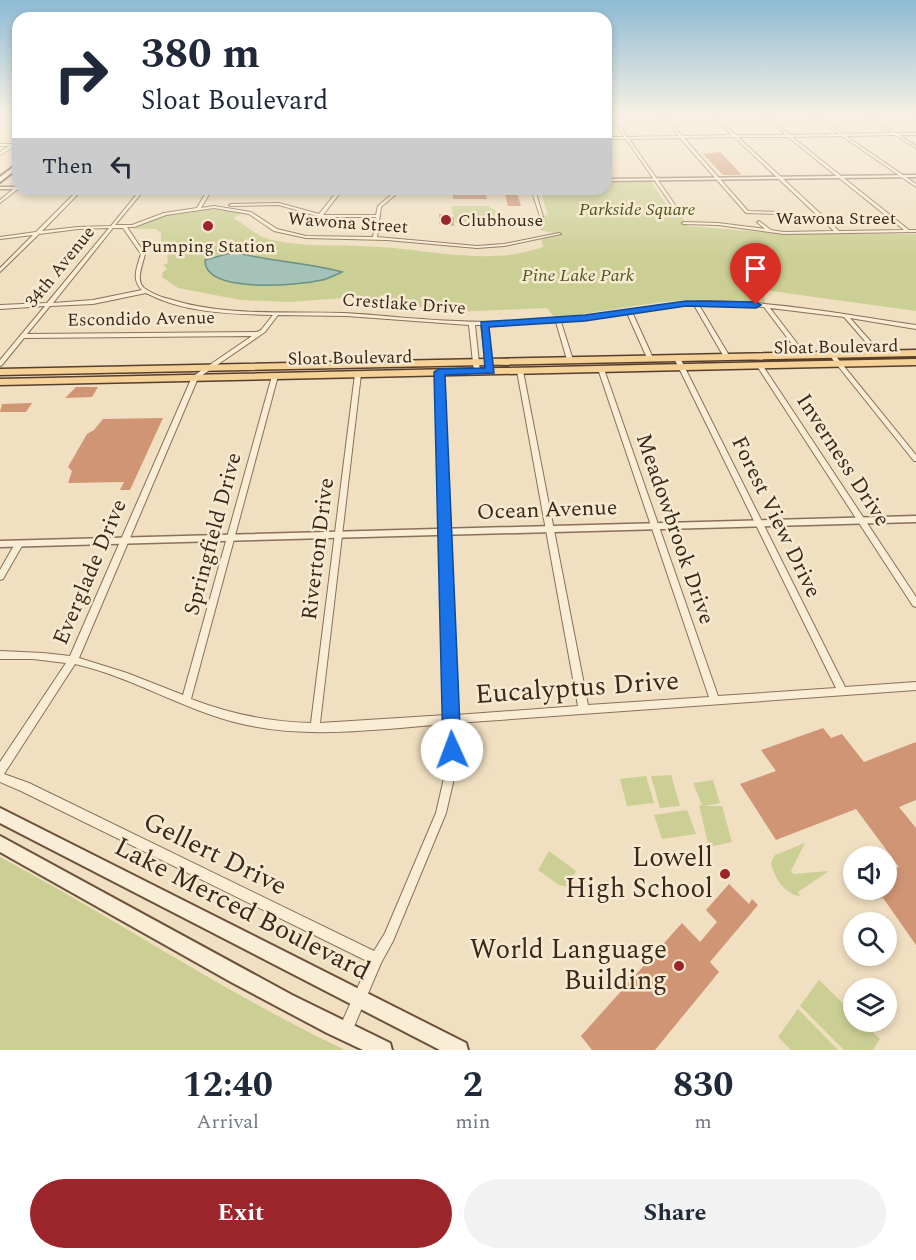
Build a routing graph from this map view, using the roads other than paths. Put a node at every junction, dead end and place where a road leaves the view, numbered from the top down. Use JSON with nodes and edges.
{"nodes":[{"id":1,"x":644,"y":163,"type":"edge"},
{"id":2,"x":704,"y":163,"type":"edge"},
{"id":3,"x":763,"y":163,"type":"edge"},
{"id":4,"x":823,"y":163,"type":"edge"},
{"id":5,"x":883,"y":163,"type":"edge"},
{"id":6,"x":12,"y":164,"type":"edge"},
{"id":7,"x":12,"y":171,"type":"edge"},
{"id":8,"x":0,"y":173,"type":"edge"},
{"id":9,"x":902,"y":176,"type":"junction"},
{"id":10,"x":916,"y":176,"type":"edge"},
{"id":11,"x":841,"y":177,"type":"junction"},
{"id":12,"x":718,"y":178,"type":"junction"},
{"id":13,"x":779,"y":178,"type":"junction"},
{"id":14,"x":656,"y":179,"type":"junction"},
{"id":15,"x":0,"y":180,"type":"edge"},
{"id":16,"x":612,"y":180,"type":"edge"},
{"id":17,"x":916,"y":186,"type":"edge"},
{"id":18,"x":12,"y":193,"type":"edge"},
{"id":19,"x":75,"y":195,"type":"edge"},
{"id":20,"x":138,"y":195,"type":"edge"},
{"id":21,"x":207,"y":195,"type":"edge"},
{"id":22,"x":336,"y":195,"type":"edge"},
{"id":23,"x":392,"y":195,"type":"edge"},
{"id":24,"x":535,"y":195,"type":"edge"},
{"id":25,"x":0,"y":202,"type":"edge"},
{"id":26,"x":214,"y":207,"type":"junction"},
{"id":27,"x":199,"y":208,"type":"junction"},
{"id":28,"x":676,"y":209,"type":"dead end"},
{"id":29,"x":782,"y":213,"type":"dead end"},
{"id":30,"x":320,"y":216,"type":"junction"},
{"id":31,"x":378,"y":216,"type":"junction"},
{"id":32,"x":542,"y":216,"type":"dead end"},
{"id":33,"x":759,"y":222,"type":"dead end"},
{"id":34,"x":684,"y":223,"type":"dead end"},
{"id":35,"x":112,"y":226,"type":"junction"},
{"id":36,"x":124,"y":226,"type":"junction"},
{"id":37,"x":909,"y":231,"type":"junction"},
{"id":38,"x":916,"y":231,"type":"edge"},
{"id":39,"x":38,"y":232,"type":"junction"},
{"id":40,"x":771,"y":232,"type":"junction"},
{"id":41,"x":838,"y":232,"type":"junction"},
{"id":42,"x":559,"y":234,"type":"dead end"},
{"id":43,"x":0,"y":238,"type":"edge"},
{"id":44,"x":375,"y":239,"type":"junction"},
{"id":45,"x":0,"y":271,"type":"edge"},
{"id":46,"x":146,"y":291,"type":"junction"},
{"id":47,"x":695,"y":303,"type":"junction"},
{"id":48,"x":49,"y":304,"type":"junction"},
{"id":49,"x":766,"y":306,"type":"junction"},
{"id":50,"x":0,"y":307,"type":"edge"},
{"id":51,"x":629,"y":311,"type":"junction"},
{"id":52,"x":276,"y":314,"type":"junction"},
{"id":53,"x":845,"y":317,"type":"junction"},
{"id":54,"x":558,"y":320,"type":"junction"},
{"id":55,"x":472,"y":324,"type":"junction"},
{"id":56,"x":484,"y":324,"type":"junction"},
{"id":57,"x":916,"y":327,"type":"edge"},
{"id":58,"x":259,"y":334,"type":"junction"},
{"id":59,"x":23,"y":336,"type":"junction"},
{"id":60,"x":916,"y":353,"type":"edge"},
{"id":61,"x":879,"y":354,"type":"junction"},
{"id":62,"x":803,"y":355,"type":"junction"},
{"id":63,"x":832,"y":355,"type":"junction"},
{"id":64,"x":727,"y":357,"type":"junction"},
{"id":65,"x":650,"y":358,"type":"junction"},
{"id":66,"x":570,"y":360,"type":"junction"},
{"id":67,"x":916,"y":362,"type":"edge"},
{"id":68,"x":680,"y":363,"type":"junction"},
{"id":69,"x":0,"y":364,"type":"edge"},
{"id":70,"x":839,"y":364,"type":"junction"},
{"id":71,"x":490,"y":366,"type":"junction"},
{"id":72,"x":760,"y":366,"type":"junction"},
{"id":73,"x":212,"y":367,"type":"junction"},
{"id":74,"x":476,"y":367,"type":"junction"},
{"id":75,"x":601,"y":369,"type":"junction"},
{"id":76,"x":520,"y":371,"type":"junction"},
{"id":77,"x":0,"y":372,"type":"edge"},
{"id":78,"x":439,"y":372,"type":"junction"},
{"id":79,"x":358,"y":374,"type":"junction"},
{"id":80,"x":275,"y":376,"type":"junction"},
{"id":81,"x":195,"y":378,"type":"junction"},
{"id":82,"x":0,"y":382,"type":"edge"},
{"id":83,"x":916,"y":459,"type":"edge"},
{"id":84,"x":916,"y":519,"type":"edge"},
{"id":85,"x":862,"y":521,"type":"junction"},
{"id":86,"x":759,"y":524,"type":"junction"},
{"id":87,"x":655,"y":526,"type":"junction"},
{"id":88,"x":550,"y":529,"type":"junction"},
{"id":89,"x":444,"y":532,"type":"junction"},
{"id":90,"x":338,"y":535,"type":"junction"},
{"id":91,"x":231,"y":538,"type":"junction"},
{"id":92,"x":125,"y":541,"type":"junction"},
{"id":93,"x":0,"y":544,"type":"edge"},
{"id":94,"x":19,"y":544,"type":"junction"},
{"id":95,"x":0,"y":577,"type":"edge"},
{"id":96,"x":916,"y":604,"type":"edge"},
{"id":97,"x":0,"y":655,"type":"edge"},
{"id":98,"x":74,"y":660,"type":"junction"},
{"id":99,"x":916,"y":686,"type":"edge"},
{"id":100,"x":843,"y":692,"type":"junction"},
{"id":101,"x":715,"y":700,"type":"junction"},
{"id":102,"x":186,"y":701,"type":"junction"},
{"id":103,"x":584,"y":710,"type":"junction"},
{"id":104,"x":451,"y":720,"type":"junction"},
{"id":105,"x":315,"y":728,"type":"junction"},
{"id":106,"x":0,"y":771,"type":"edge"},
{"id":107,"x":0,"y":777,"type":"edge"},
{"id":108,"x":0,"y":815,"type":"edge"},
{"id":109,"x":0,"y":844,"type":"edge"},
{"id":110,"x":376,"y":959,"type":"junction"},
{"id":111,"x":359,"y":999,"type":"junction"},
{"id":112,"x":345,"y":1033,"type":"junction"},
{"id":113,"x":383,"y":1050,"type":"edge"},
{"id":114,"x":459,"y":1050,"type":"edge"}],
"edges":[{"from":1,"to":14,"type":"street"},
{"from":2,"to":12,"type":"street"},
{"from":3,"to":13,"type":"street"},
{"from":4,"to":11,"type":"street"},
{"from":5,"to":9,"type":"street"},
{"from":6,"to":8,"type":"main road"},
{"from":7,"to":15,"type":"main road"},
{"from":9,"to":10,"type":"street"},
{"from":9,"to":11,"type":"street"},
{"from":9,"to":17,"type":"street"},
{"from":11,"to":13,"type":"street"},
{"from":11,"to":37,"type":"street"},
{"from":12,"to":13,"type":"street"},
{"from":12,"to":14,"type":"street"},
{"from":12,"to":29,"type":"street"},
{"from":13,"to":41,"type":"street"},
{"from":14,"to":16,"type":"street"},
{"from":14,"to":28,"type":"street"},
{"from":18,"to":25,"type":"street"},
{"from":19,"to":39,"type":"street"},
{"from":20,"to":35,"type":"street","name":"34th Avenue"},
{"from":21,"to":27,"type":"street"},
{"from":22,"to":30,"type":"street"},
{"from":23,"to":31,"type":"street"},
{"from":24,"to":32,"type":"street"},
{"from":26,"to":27,"type":"street","name":"Wawona Street"},
{"from":26,"to":30,"type":"street"},
{"from":26,"to":44,"type":"street","name":"Wawona Street"},
{"from":27,"to":36,"type":"street","name":"Wawona Street"},
{"from":30,"to":31,"type":"street"},
{"from":31,"to":44,"type":"street"},
{"from":33,"to":40,"type":"street"},
{"from":34,"to":40,"type":"street","name":"Wawona Street"},
{"from":35,"to":36,"type":"street","name":"Wawona Street"},
{"from":35,"to":39,"type":"street","name":"Wawona Street"},
{"from":35,"to":48,"type":"street","name":"34th Avenue"},
{"from":36,"to":46,"type":"street"},
{"from":37,"to":38,"type":"street","name":"Wawona Street"},
{"from":37,"to":41,"type":"street","name":"Wawona Street"},
{"from":39,"to":43,"type":"street","name":"Wawona Street"},
{"from":39,"to":45,"type":"street"},
{"from":40,"to":41,"type":"street","name":"Wawona Street"},
{"from":42,"to":44,"type":"street","name":"Wawona Street"},
{"from":46,"to":48,"type":"street"},
{"from":46,"to":52,"type":"street","name":"Crestlake Drive"},
{"from":47,"to":49,"type":"street","name":"Crestlake Drive"},
{"from":47,"to":51,"type":"street","name":"Crestlake Drive"},
{"from":47,"to":64,"type":"street"},
{"from":48,"to":50,"type":"street"},
{"from":48,"to":59,"type":"street","name":"34th Avenue"},
{"from":49,"to":53,"type":"street","name":"Crestlake Drive"},
{"from":49,"to":62,"type":"street"},
{"from":51,"to":54,"type":"street","name":"Crestlake Drive"},
{"from":51,"to":65,"type":"street"},
{"from":52,"to":55,"type":"street","name":"Crestlake Drive"},
{"from":52,"to":58,"type":"street"},
{"from":53,"to":57,"type":"street","name":"Crestlake Drive"},
{"from":53,"to":61,"type":"street"},
{"from":54,"to":56,"type":"street","name":"Crestlake Drive"},
{"from":54,"to":66,"type":"street"},
{"from":55,"to":56,"type":"street","name":"Crestlake Drive"},
{"from":55,"to":74,"type":"street"},
{"from":56,"to":71,"type":"street"},
{"from":58,"to":59,"type":"street","name":"Escondido Avenue"},
{"from":58,"to":73,"type":"street"},
{"from":59,"to":69,"type":"street","name":"34th Avenue"},
{"from":60,"to":61,"type":"main road","name":"Sloat Boulevard"},
{"from":61,"to":63,"type":"main road","name":"Sloat Boulevard"},
{"from":62,"to":63,"type":"main road","name":"Sloat Boulevard"},
{"from":62,"to":64,"type":"main road","name":"Sloat Boulevard"},
{"from":63,"to":70,"type":"street"},
{"from":64,"to":68,"type":"main road","name":"Sloat Boulevard"},
{"from":65,"to":66,"type":"main road","name":"Sloat Boulevard"},
{"from":65,"to":68,"type":"main road","name":"Sloat Boulevard"},
{"from":66,"to":71,"type":"main road","name":"Sloat Boulevard"},
{"from":67,"to":70,"type":"main road","name":"Sloat Boulevard"},
{"from":68,"to":72,"type":"main road","name":"Sloat Boulevard"},
{"from":68,"to":75,"type":"main road","name":"Sloat Boulevard"},
{"from":68,"to":86,"type":"street","name":"Forest View Drive"},
{"from":70,"to":72,"type":"main road","name":"Sloat Boulevard"},
{"from":70,"to":83,"type":"street"},
{"from":71,"to":74,"type":"main road","name":"Sloat Boulevard"},
{"from":71,"to":76,"type":"main road","name":"Sloat Boulevard"},
{"from":72,"to":85,"type":"street","name":"Inverness Drive"},
{"from":73,"to":74,"type":"main road","name":"Sloat Boulevard"},
{"from":73,"to":77,"type":"main road","name":"Sloat Boulevard"},
{"from":73,"to":81,"type":"street"},
{"from":74,"to":78,"type":"main road","name":"Sloat Boulevard"},
{"from":75,"to":76,"type":"main road","name":"Sloat Boulevard"},
{"from":75,"to":87,"type":"street","name":"Meadowbrook Drive"},
{"from":76,"to":88,"type":"street"},
{"from":78,"to":79,"type":"main road","name":"Sloat Boulevard"},
{"from":78,"to":89,"type":"street"},
{"from":79,"to":80,"type":"main road","name":"Sloat Boulevard"},
{"from":79,"to":90,"type":"street","name":"Riverton Drive"},
{"from":80,"to":81,"type":"main road","name":"Sloat Boulevard"},
{"from":80,"to":91,"type":"street","name":"Springfield Drive"},
{"from":81,"to":82,"type":"main road","name":"Sloat Boulevard"},
{"from":81,"to":92,"type":"street","name":"Everglade Drive"},
{"from":84,"to":85,"type":"street","name":"Ocean Avenue"},
{"from":85,"to":86,"type":"street","name":"Ocean Avenue"},
{"from":85,"to":96,"type":"street","name":"Inverness Drive"},
{"from":86,"to":87,"type":"street","name":"Ocean Avenue"},
{"from":86,"to":100,"type":"street","name":"Forest View Drive"},
{"from":87,"to":88,"type":"street","name":"Ocean Avenue"},
{"from":87,"to":101,"type":"street","name":"Meadowbrook Drive"},
{"from":88,"to":89,"type":"street","name":"Ocean Avenue"},
{"from":88,"to":103,"type":"street"},
{"from":89,"to":90,"type":"street","name":"Ocean Avenue"},
{"from":89,"to":104,"type":"street"},
{"from":90,"to":91,"type":"street","name":"Ocean Avenue"},
{"from":90,"to":105,"type":"street","name":"Riverton Drive"},
{"from":91,"to":92,"type":"street","name":"Ocean Avenue"},
{"from":91,"to":102,"type":"street","name":"Springfield Drive"},
{"from":92,"to":94,"type":"street","name":"Ocean Avenue"},
{"from":92,"to":98,"type":"street","name":"Everglade Drive"},
{"from":93,"to":94,"type":"street","name":"Ocean Avenue"},
{"from":94,"to":95,"type":"street"},
{"from":97,"to":98,"type":"street","name":"Eucalyptus Drive"},
{"from":98,"to":102,"type":"street","name":"Eucalyptus Drive"},
{"from":98,"to":106,"type":"street","name":"Everglade Drive"},
{"from":99,"to":100,"type":"street","name":"Eucalyptus Drive"},
{"from":100,"to":101,"type":"street","name":"Eucalyptus Drive"},
{"from":101,"to":103,"type":"street","name":"Eucalyptus Drive"},
{"from":102,"to":105,"type":"street","name":"Eucalyptus Drive"},
{"from":103,"to":104,"type":"street","name":"Eucalyptus Drive"},
{"from":104,"to":105,"type":"street","name":"Eucalyptus Drive"},
{"from":104,"to":110,"type":"street"},
{"from":107,"to":110,"type":"street","name":"Gellert Drive"},
{"from":108,"to":111,"type":"main road","name":"Lake Merced Boulevard"},
{"from":109,"to":112,"type":"main road"},
{"from":110,"to":111,"type":"street"},
{"from":111,"to":112,"type":"street"},
{"from":111,"to":114,"type":"main road","name":"Lake Merced Boulevard"},
{"from":112,"to":113,"type":"main road"}]}
